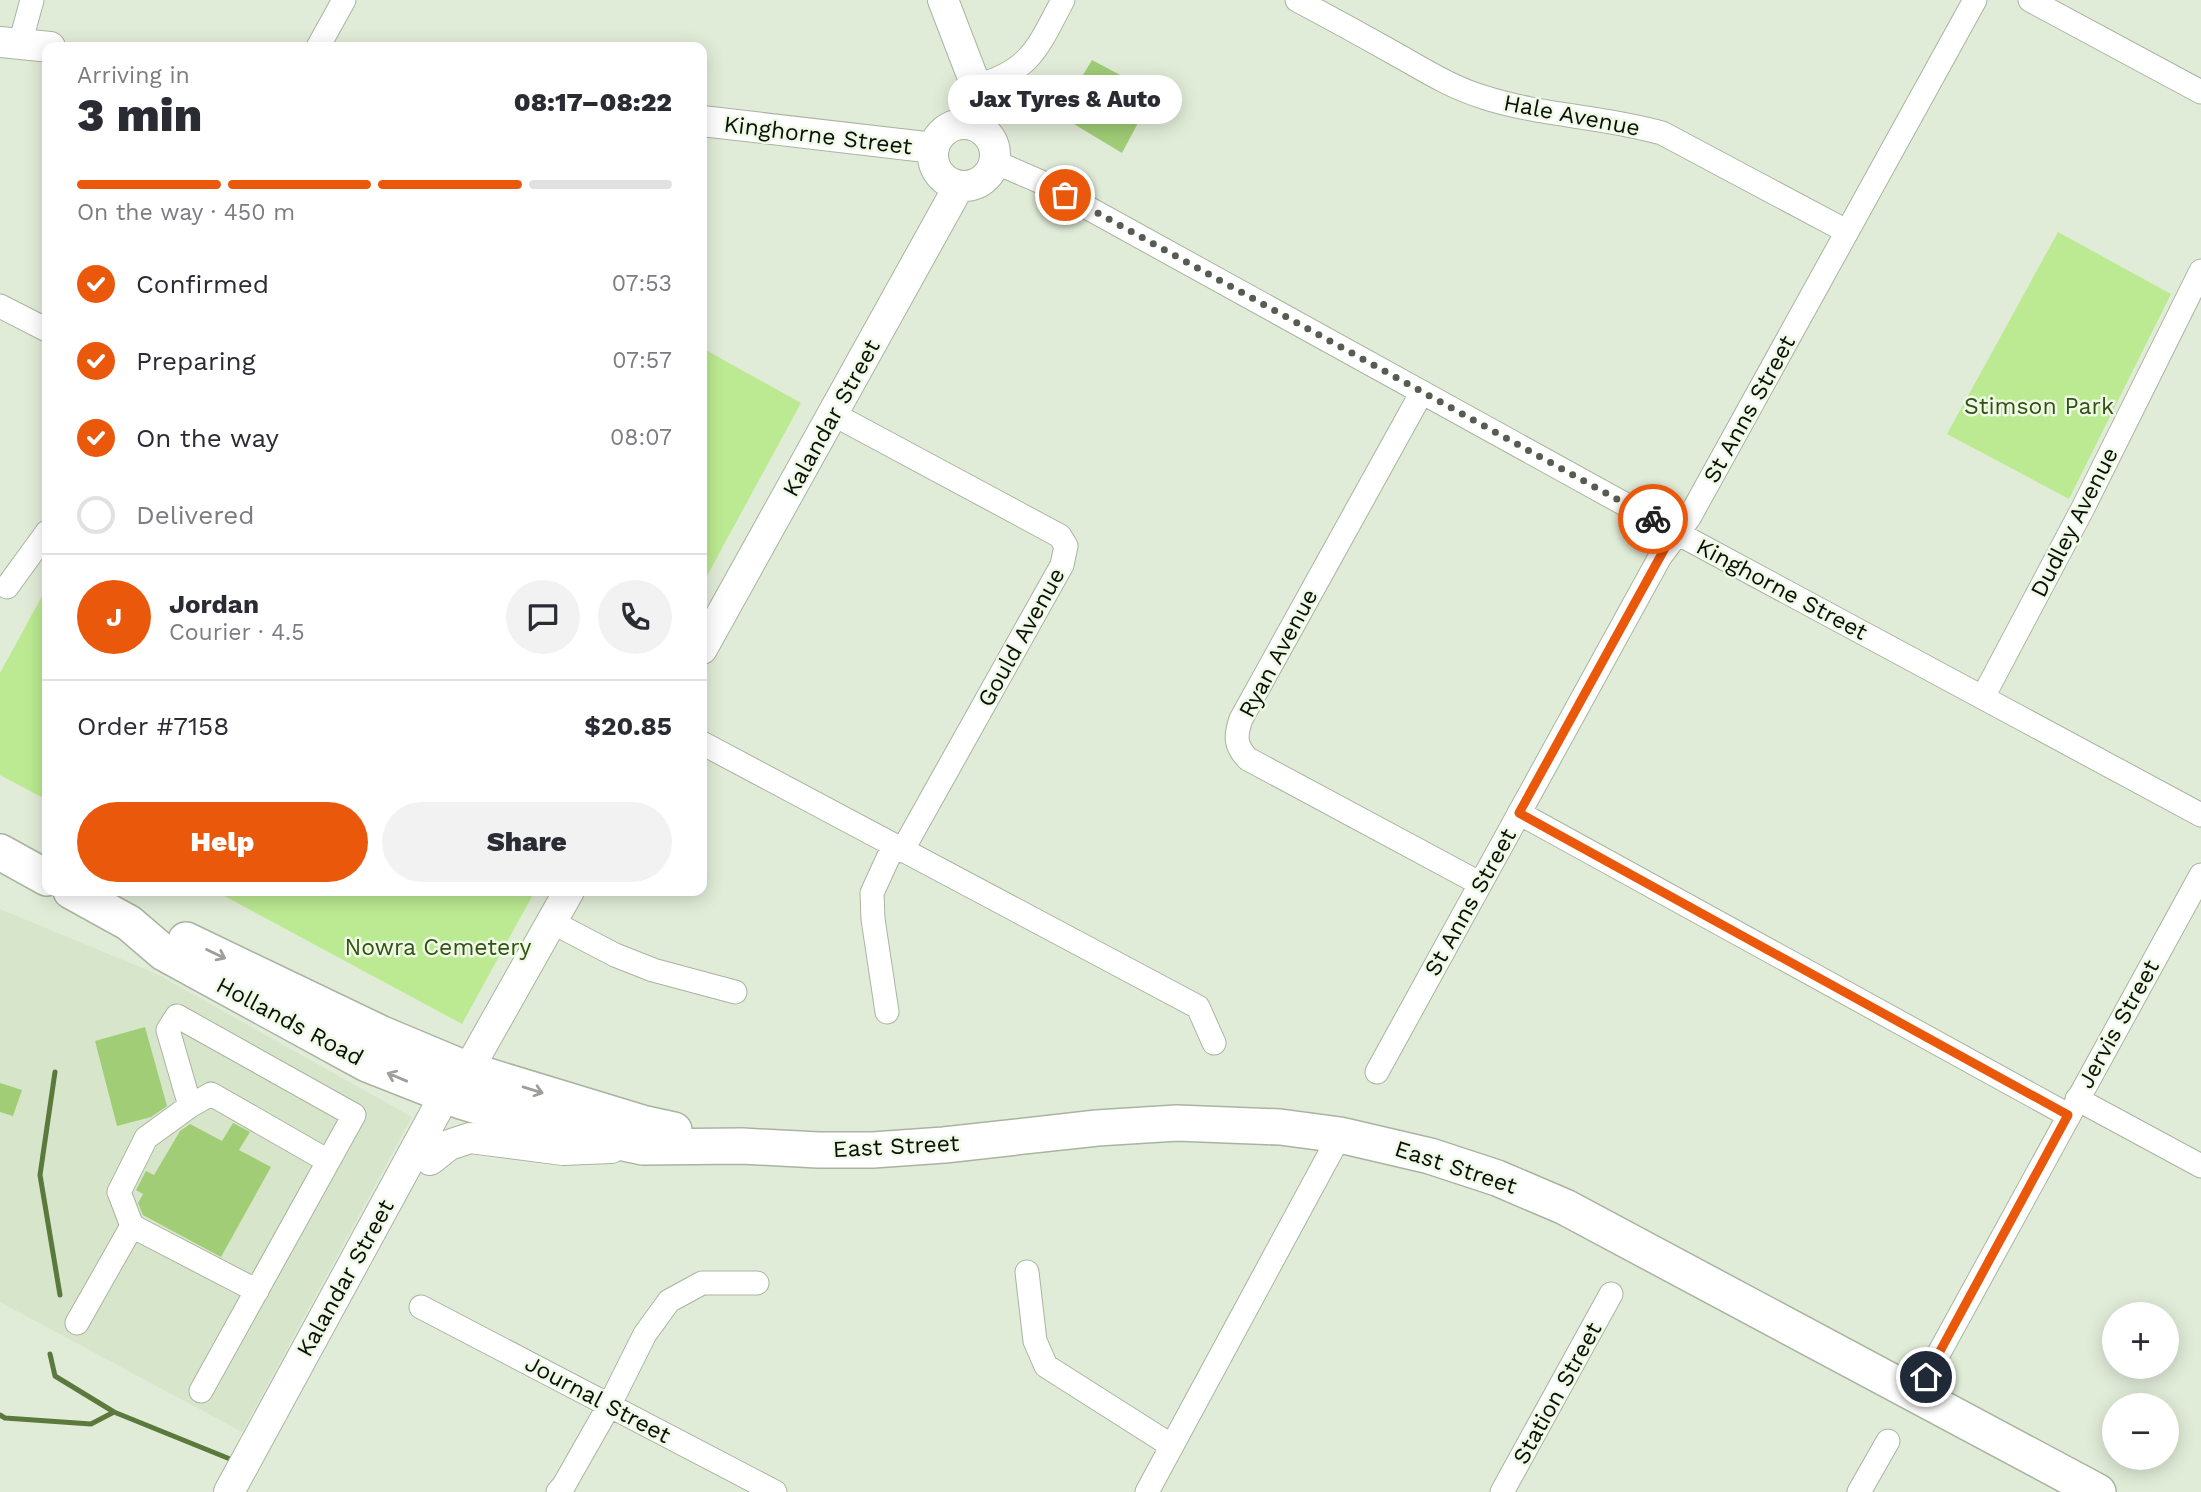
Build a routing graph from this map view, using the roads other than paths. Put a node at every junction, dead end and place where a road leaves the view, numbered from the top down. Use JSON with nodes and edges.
{"nodes":[{"id":1,"x":32,"y":0,"type":"edge"},
{"id":2,"x":344,"y":0,"type":"edge"},
{"id":3,"x":943,"y":0,"type":"edge"},
{"id":4,"x":1063,"y":0,"type":"edge"},
{"id":5,"x":1297,"y":0,"type":"edge"},
{"id":6,"x":1975,"y":0,"type":"edge"},
{"id":7,"x":2030,"y":0,"type":"edge"},
{"id":8,"x":321,"y":42,"type":"edge"},
{"id":9,"x":10,"y":43,"type":"edge"},
{"id":10,"x":42,"y":46,"type":"edge"},
{"id":11,"x":976,"y":86,"type":"junction"},
{"id":12,"x":2201,"y":92,"type":"edge"},
{"id":13,"x":707,"y":122,"type":"edge"},
{"id":14,"x":982,"y":129,"type":"junction"},
{"id":15,"x":934,"y":148,"type":"junction"},
{"id":16,"x":995,"y":162,"type":"junction"},
{"id":17,"x":959,"y":186,"type":"junction"},
{"id":18,"x":1846,"y":231,"type":"junction"},
{"id":19,"x":2201,"y":271,"type":"edge"},
{"id":20,"x":0,"y":306,"type":"edge"},
{"id":21,"x":42,"y":327,"type":"edge"},
{"id":22,"x":1422,"y":392,"type":"junction"},
{"id":23,"x":834,"y":414,"type":"junction"},
{"id":24,"x":1677,"y":533,"type":"junction"},
{"id":25,"x":42,"y":539,"type":"edge"},
{"id":26,"x":7,"y":587,"type":"dead end"},
{"id":27,"x":707,"y":640,"type":"edge"},
{"id":28,"x":1983,"y":697,"type":"junction"},
{"id":29,"x":707,"y":746,"type":"edge"},
{"id":30,"x":1519,"y":813,"type":"junction"},
{"id":31,"x":2201,"y":815,"type":"edge"},
{"id":32,"x":897,"y":849,"type":"junction"},
{"id":33,"x":0,"y":852,"type":"edge"},
{"id":34,"x":42,"y":875,"type":"edge"},
{"id":35,"x":2201,"y":875,"type":"edge"},
{"id":36,"x":1479,"y":883,"type":"junction"},
{"id":37,"x":80,"y":896,"type":"edge"},
{"id":38,"x":566,"y":896,"type":"edge"},
{"id":39,"x":552,"y":922,"type":"junction"},
{"id":40,"x":735,"y":992,"type":"dead end"},
{"id":41,"x":887,"y":1012,"type":"dead end"},
{"id":42,"x":1214,"y":1043,"type":"dead end"},
{"id":43,"x":1377,"y":1072,"type":"dead end"},
{"id":44,"x":458,"y":1088,"type":"junction"},
{"id":45,"x":190,"y":1106,"type":"junction"},
{"id":46,"x":2073,"y":1107,"type":"junction"},
{"id":47,"x":1340,"y":1135,"type":"junction"},
{"id":48,"x":742,"y":1146,"type":"junction"},
{"id":49,"x":643,"y":1147,"type":"junction"},
{"id":50,"x":430,"y":1160,"type":"junction"},
{"id":51,"x":328,"y":1161,"type":"junction"},
{"id":52,"x":2201,"y":1166,"type":"edge"},
{"id":53,"x":132,"y":1226,"type":"junction"},
{"id":54,"x":1027,"y":1272,"type":"dead end"},
{"id":55,"x":757,"y":1283,"type":"dead end"},
{"id":56,"x":257,"y":1292,"type":"junction"},
{"id":57,"x":1611,"y":1294,"type":"dead end"},
{"id":58,"x":421,"y":1307,"type":"dead end"},
{"id":59,"x":77,"y":1323,"type":"dead end"},
{"id":60,"x":201,"y":1391,"type":"dead end"},
{"id":61,"x":1916,"y":1395,"type":"junction"},
{"id":62,"x":610,"y":1404,"type":"junction"},
{"id":63,"x":1888,"y":1441,"type":"dead end"},
{"id":64,"x":1172,"y":1446,"type":"junction"},
{"id":65,"x":229,"y":1492,"type":"edge"},
{"id":66,"x":248,"y":1492,"type":"edge"},
{"id":67,"x":558,"y":1492,"type":"edge"},
{"id":68,"x":775,"y":1492,"type":"edge"},
{"id":69,"x":1147,"y":1492,"type":"edge"},
{"id":70,"x":1502,"y":1492,"type":"edge"},
{"id":71,"x":1859,"y":1492,"type":"edge"},
{"id":72,"x":2098,"y":1492,"type":"edge"}],
"edges":[{"from":1,"to":9,"type":"street"},
{"from":2,"to":8,"type":"street"},
{"from":3,"to":11,"type":"main road"},
{"from":4,"to":11,"type":"street"},
{"from":5,"to":18,"type":"street","name":"Hale Avenue"},
{"from":6,"to":18,"type":"street","name":"St Anns Street"},
{"from":7,"to":12,"type":"street"},
{"from":9,"to":10,"type":"main road"},
{"from":11,"to":14,"type":"main road"},
{"from":13,"to":15,"type":"main road","name":"Kinghorne Street"},
{"from":14,"to":15,"type":"main road"},
{"from":14,"to":16,"type":"main road"},
{"from":15,"to":17,"type":"main road"},
{"from":16,"to":17,"type":"main road"},
{"from":16,"to":22,"type":"street","name":"Kinghorne Street"},
{"from":17,"to":23,"type":"main road","name":"Kalandar Street"},
{"from":18,"to":24,"type":"street","name":"St Anns Street"},
{"from":19,"to":28,"type":"street","name":"Dudley Avenue"},
{"from":20,"to":21,"type":"street"},
{"from":22,"to":24,"type":"street","name":"Kinghorne Street"},
{"from":22,"to":36,"type":"street","name":"Ryan Avenue"},
{"from":23,"to":27,"type":"main road","name":"Kalandar Street"},
{"from":23,"to":32,"type":"street","name":"Gould Avenue"},
{"from":24,"to":28,"type":"street","name":"Kinghorne Street"},
{"from":24,"to":30,"type":"street","name":"St Anns Street"},
{"from":25,"to":26,"type":"street"},
{"from":28,"to":31,"type":"street","name":"Kinghorne Street"},
{"from":29,"to":32,"type":"street"},
{"from":30,"to":36,"type":"street","name":"St Anns Street"},
{"from":30,"to":46,"type":"street"},
{"from":32,"to":41,"type":"street","name":"Gould Avenue"},
{"from":32,"to":42,"type":"street"},
{"from":33,"to":34,"type":"highway"},
{"from":35,"to":46,"type":"street","name":"Jervis Street"},
{"from":36,"to":43,"type":"street","name":"St Anns Street"},
{"from":37,"to":44,"type":"highway","name":"Hollands Road"},
{"from":38,"to":39,"type":"main road","name":"Kalandar Street"},
{"from":39,"to":40,"type":"street"},
{"from":39,"to":44,"type":"main road","name":"Kalandar Street"},
{"from":44,"to":48,"type":"highway","name":"East Street","one_way":true},
{"from":44,"to":49,"type":"highway","name":"East Street"},
{"from":44,"to":50,"type":"main road","name":"Kalandar Street"},
{"from":44,"to":65,"type":"main road","name":"Kalandar Street"},
{"from":45,"to":51,"type":"street"},
{"from":45,"to":51,"type":"street"},
{"from":45,"to":53,"type":"street"},
{"from":46,"to":52,"type":"street"},
{"from":46,"to":61,"type":"street","name":"Jervis Street"},
{"from":47,"to":48,"type":"highway","name":"East Street"},
{"from":47,"to":61,"type":"highway","name":"East Street"},
{"from":47,"to":64,"type":"street"},
{"from":48,"to":49,"type":"highway","name":"East Street"},
{"from":49,"to":50,"type":"main road"},
{"from":50,"to":66,"type":"main road","name":"Kalandar Street"},
{"from":51,"to":56,"type":"street"},
{"from":53,"to":56,"type":"street"},
{"from":53,"to":59,"type":"street"},
{"from":54,"to":64,"type":"street"},
{"from":55,"to":62,"type":"street"},
{"from":56,"to":60,"type":"street"},
{"from":57,"to":70,"type":"street","name":"Station Street"},
{"from":58,"to":62,"type":"street","name":"Journal Street"},
{"from":61,"to":72,"type":"highway","name":"East Street"},
{"from":62,"to":67,"type":"street"},
{"from":62,"to":68,"type":"street","name":"Journal Street"},
{"from":63,"to":71,"type":"street"},
{"from":64,"to":69,"type":"street"}]}
